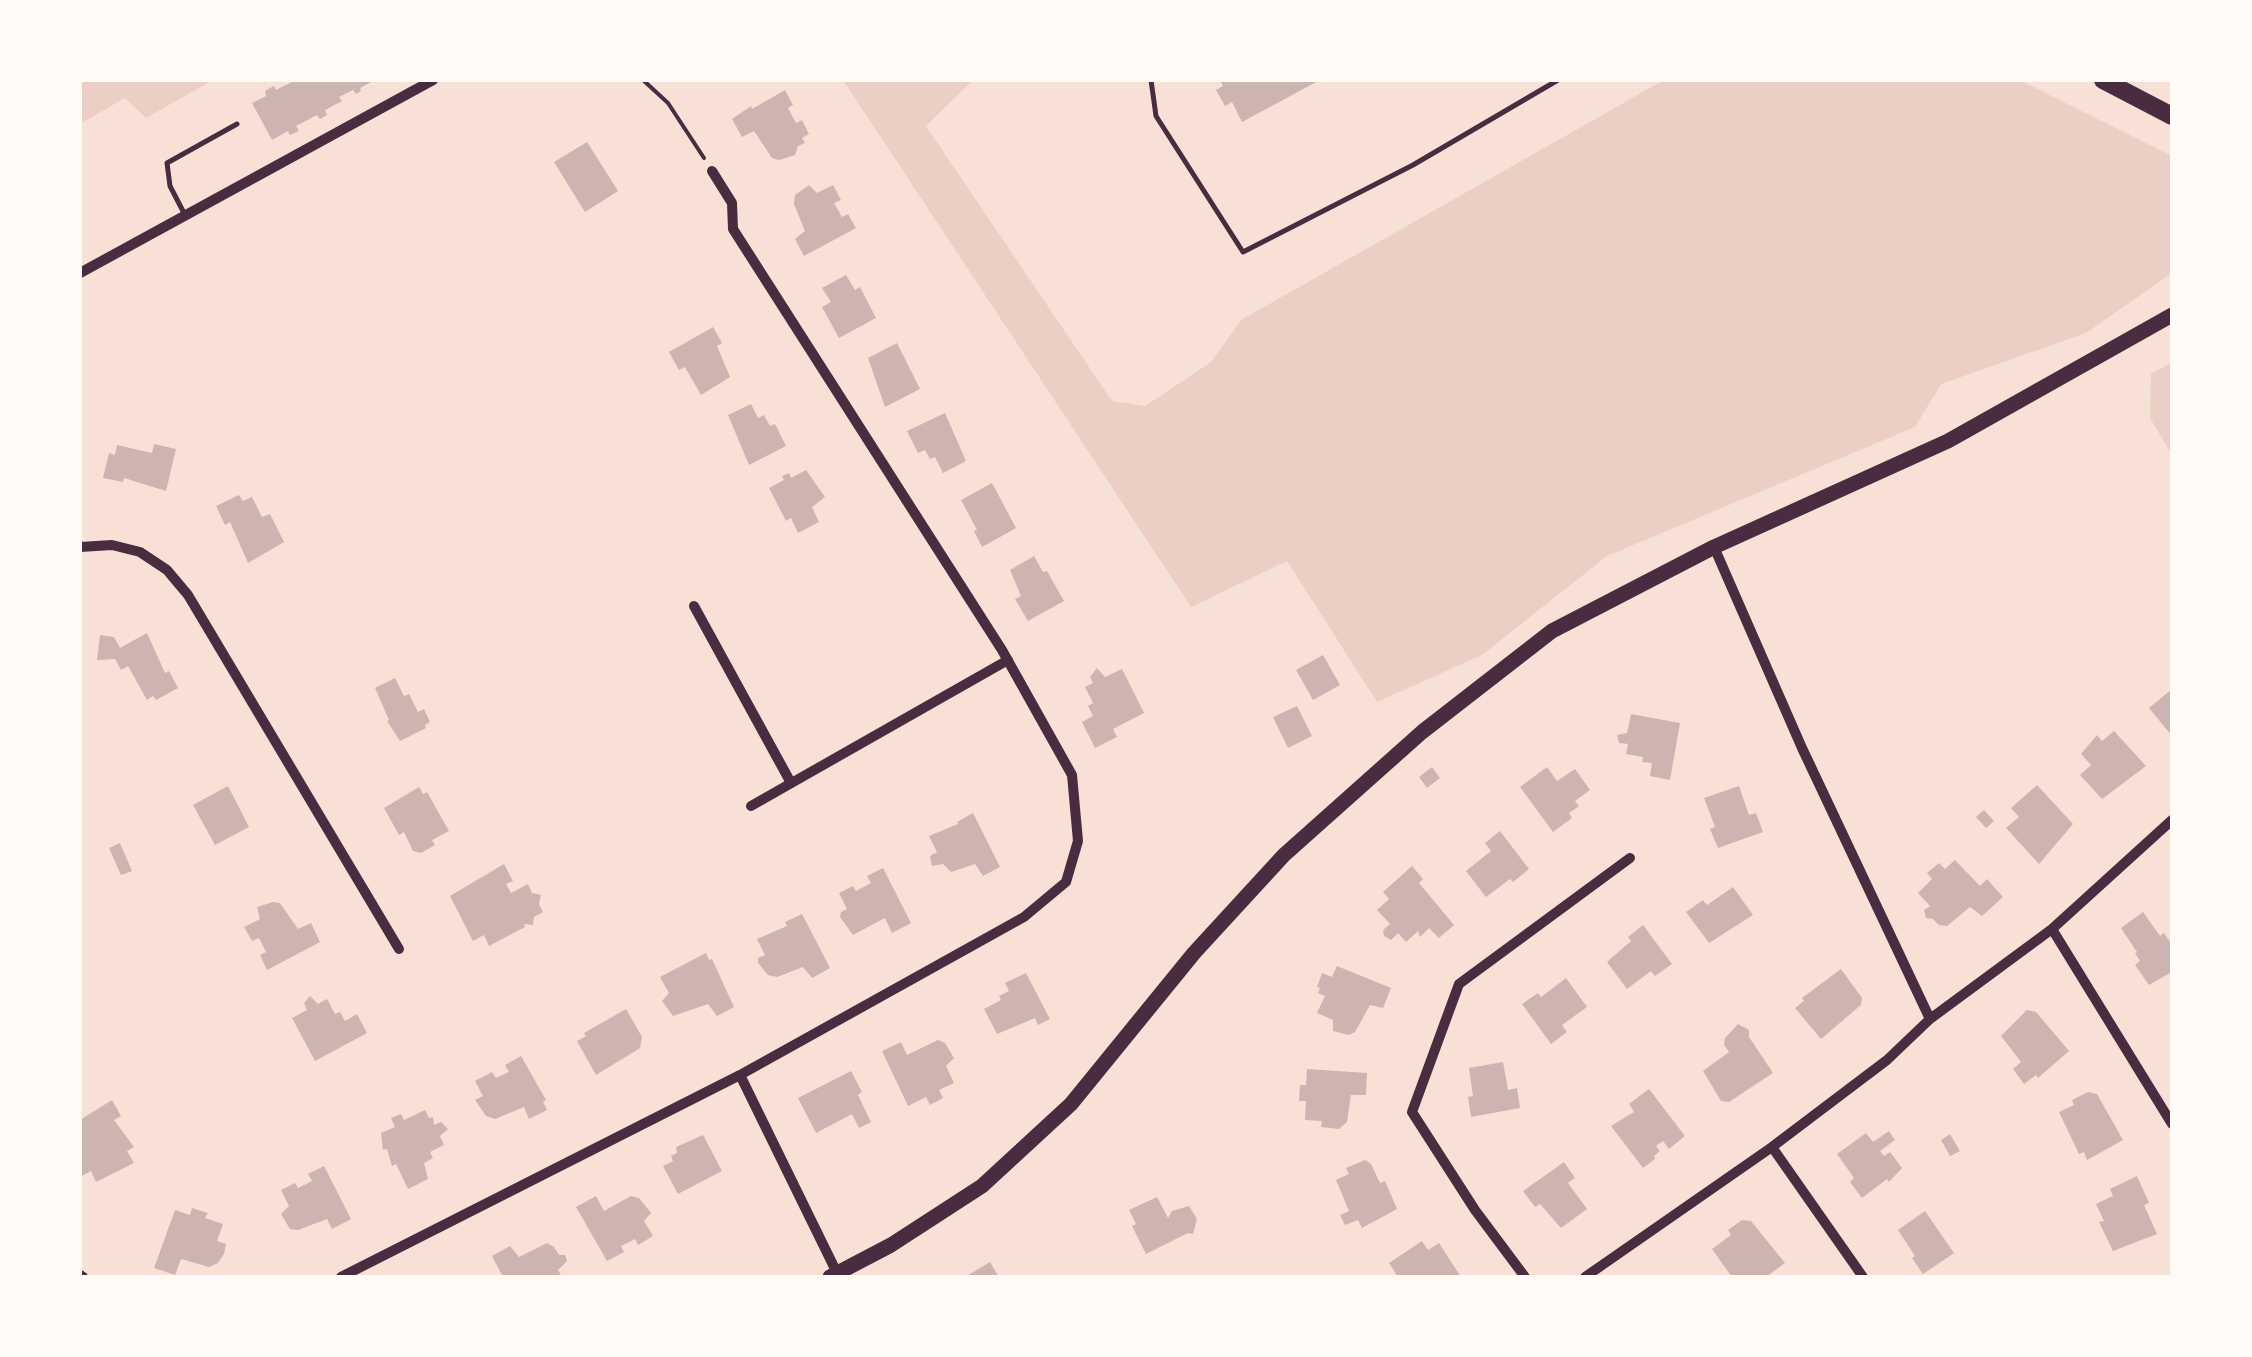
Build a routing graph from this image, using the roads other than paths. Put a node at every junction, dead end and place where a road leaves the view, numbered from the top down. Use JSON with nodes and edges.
{"nodes":[{"id":1,"x":433,"y":80,"type":"edge"},
{"id":2,"x":1151,"y":80,"type":"edge"},
{"id":3,"x":1558,"y":80,"type":"edge"},
{"id":4,"x":2102,"y":80,"type":"edge"},
{"id":5,"x":2172,"y":116,"type":"edge"},
{"id":6,"x":237,"y":124,"type":"dead end"},
{"id":7,"x":712,"y":171,"type":"road end"},
{"id":8,"x":185,"y":215,"type":"junction"},
{"id":9,"x":80,"y":273,"type":"edge"},
{"id":10,"x":2172,"y":315,"type":"edge"},
{"id":11,"x":1714,"y":546,"type":"junction"},
{"id":12,"x":80,"y":548,"type":"edge"},
{"id":13,"x":694,"y":606,"type":"dead end"},
{"id":14,"x":1008,"y":660,"type":"junction"},
{"id":15,"x":791,"y":783,"type":"junction"},
{"id":16,"x":752,"y":806,"type":"dead end"},
{"id":17,"x":2172,"y":820,"type":"edge"},
{"id":18,"x":1630,"y":858,"type":"dead end"},
{"id":19,"x":2052,"y":929,"type":"junction"},
{"id":20,"x":399,"y":950,"type":"dead end"},
{"id":21,"x":1930,"y":1019,"type":"junction"},
{"id":22,"x":740,"y":1074,"type":"junction"},
{"id":23,"x":2172,"y":1124,"type":"edge"},
{"id":24,"x":1772,"y":1148,"type":"junction"},
{"id":25,"x":834,"y":1275,"type":"edge"},
{"id":26,"x":340,"y":1277,"type":"edge"},
{"id":27,"x":1525,"y":1277,"type":"edge"},
{"id":28,"x":1585,"y":1277,"type":"edge"},
{"id":29,"x":1864,"y":1277,"type":"edge"}],
"edges":[{"from":1,"to":8,"type":"street"},
{"from":2,"to":3,"type":"lane"},
{"from":4,"to":5,"type":"highway"},
{"from":6,"to":8,"type":"lane"},
{"from":7,"to":14,"type":"street"},
{"from":8,"to":9,"type":"street"},
{"from":10,"to":11,"type":"main road"},
{"from":11,"to":21,"type":"street"},
{"from":11,"to":25,"type":"main road"},
{"from":12,"to":20,"type":"street"},
{"from":13,"to":15,"type":"street"},
{"from":14,"to":15,"type":"street"},
{"from":14,"to":22,"type":"street"},
{"from":15,"to":16,"type":"street"},
{"from":17,"to":19,"type":"street"},
{"from":18,"to":27,"type":"street"},
{"from":19,"to":21,"type":"street"},
{"from":19,"to":23,"type":"street"},
{"from":21,"to":24,"type":"street"},
{"from":22,"to":25,"type":"street"},
{"from":22,"to":26,"type":"street"},
{"from":24,"to":28,"type":"street"},
{"from":24,"to":29,"type":"street"}]}
